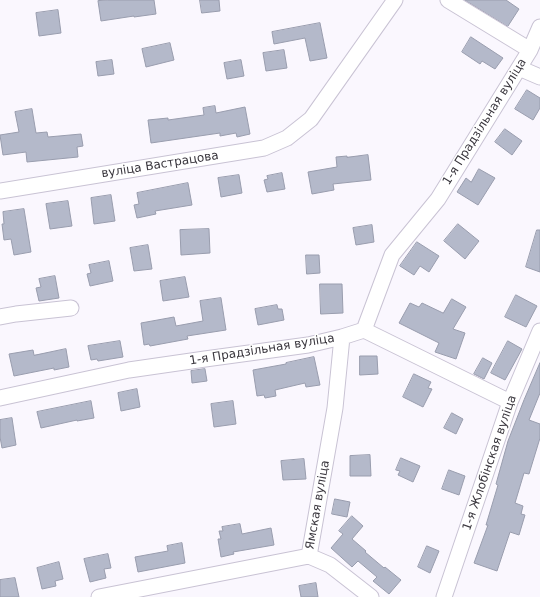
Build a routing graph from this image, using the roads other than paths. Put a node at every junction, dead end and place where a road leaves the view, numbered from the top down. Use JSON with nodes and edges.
{"nodes":[{"id":1,"x":395,"y":0,"type":"edge"},
{"id":2,"x":448,"y":0,"type":"edge"},
{"id":3,"x":540,"y":26,"type":"edge"},
{"id":4,"x":530,"y":50,"type":"junction"},
{"id":5,"x":519,"y":68,"type":"junction"},
{"id":6,"x":540,"y":77,"type":"edge"},
{"id":7,"x":0,"y":191,"type":"edge"},
{"id":8,"x":71,"y":308,"type":"dead end"},
{"id":9,"x":0,"y":317,"type":"edge"},
{"id":10,"x":364,"y":330,"type":"junction"},
{"id":11,"x":540,"y":331,"type":"edge"},
{"id":12,"x":342,"y":337,"type":"junction"},
{"id":13,"x":0,"y":398,"type":"edge"},
{"id":14,"x":510,"y":402,"type":"junction"},
{"id":15,"x":308,"y":556,"type":"junction"},
{"id":16,"x":99,"y":597,"type":"edge"},
{"id":17,"x":371,"y":597,"type":"edge"},
{"id":18,"x":444,"y":597,"type":"edge"}],
"edges":[{"from":1,"to":7,"type":"street","name":"вуліца Вастрацова"},
{"from":2,"to":4,"type":"street"},
{"from":3,"to":4,"type":"street","name":"1-я Прадзільная вуліца"},
{"from":4,"to":5,"type":"street","name":"1-я Прадзільная вуліца"},
{"from":5,"to":6,"type":"street"},
{"from":5,"to":10,"type":"street","name":"1-я Прадзільная вуліца"},
{"from":8,"to":9,"type":"street"},
{"from":10,"to":12,"type":"street","name":"1-я Прадзільная вуліца"},
{"from":10,"to":14,"type":"street"},
{"from":11,"to":14,"type":"street","name":"1-я Жлобінская вуліца"},
{"from":12,"to":13,"type":"street","name":"1-я Прадзільная вуліца"},
{"from":12,"to":15,"type":"street","name":"Ямская вуліца"},
{"from":14,"to":18,"type":"street","name":"1-я Жлобінская вуліца"},
{"from":15,"to":16,"type":"street","name":"Ямская вуліца"},
{"from":15,"to":17,"type":"street"}]}
